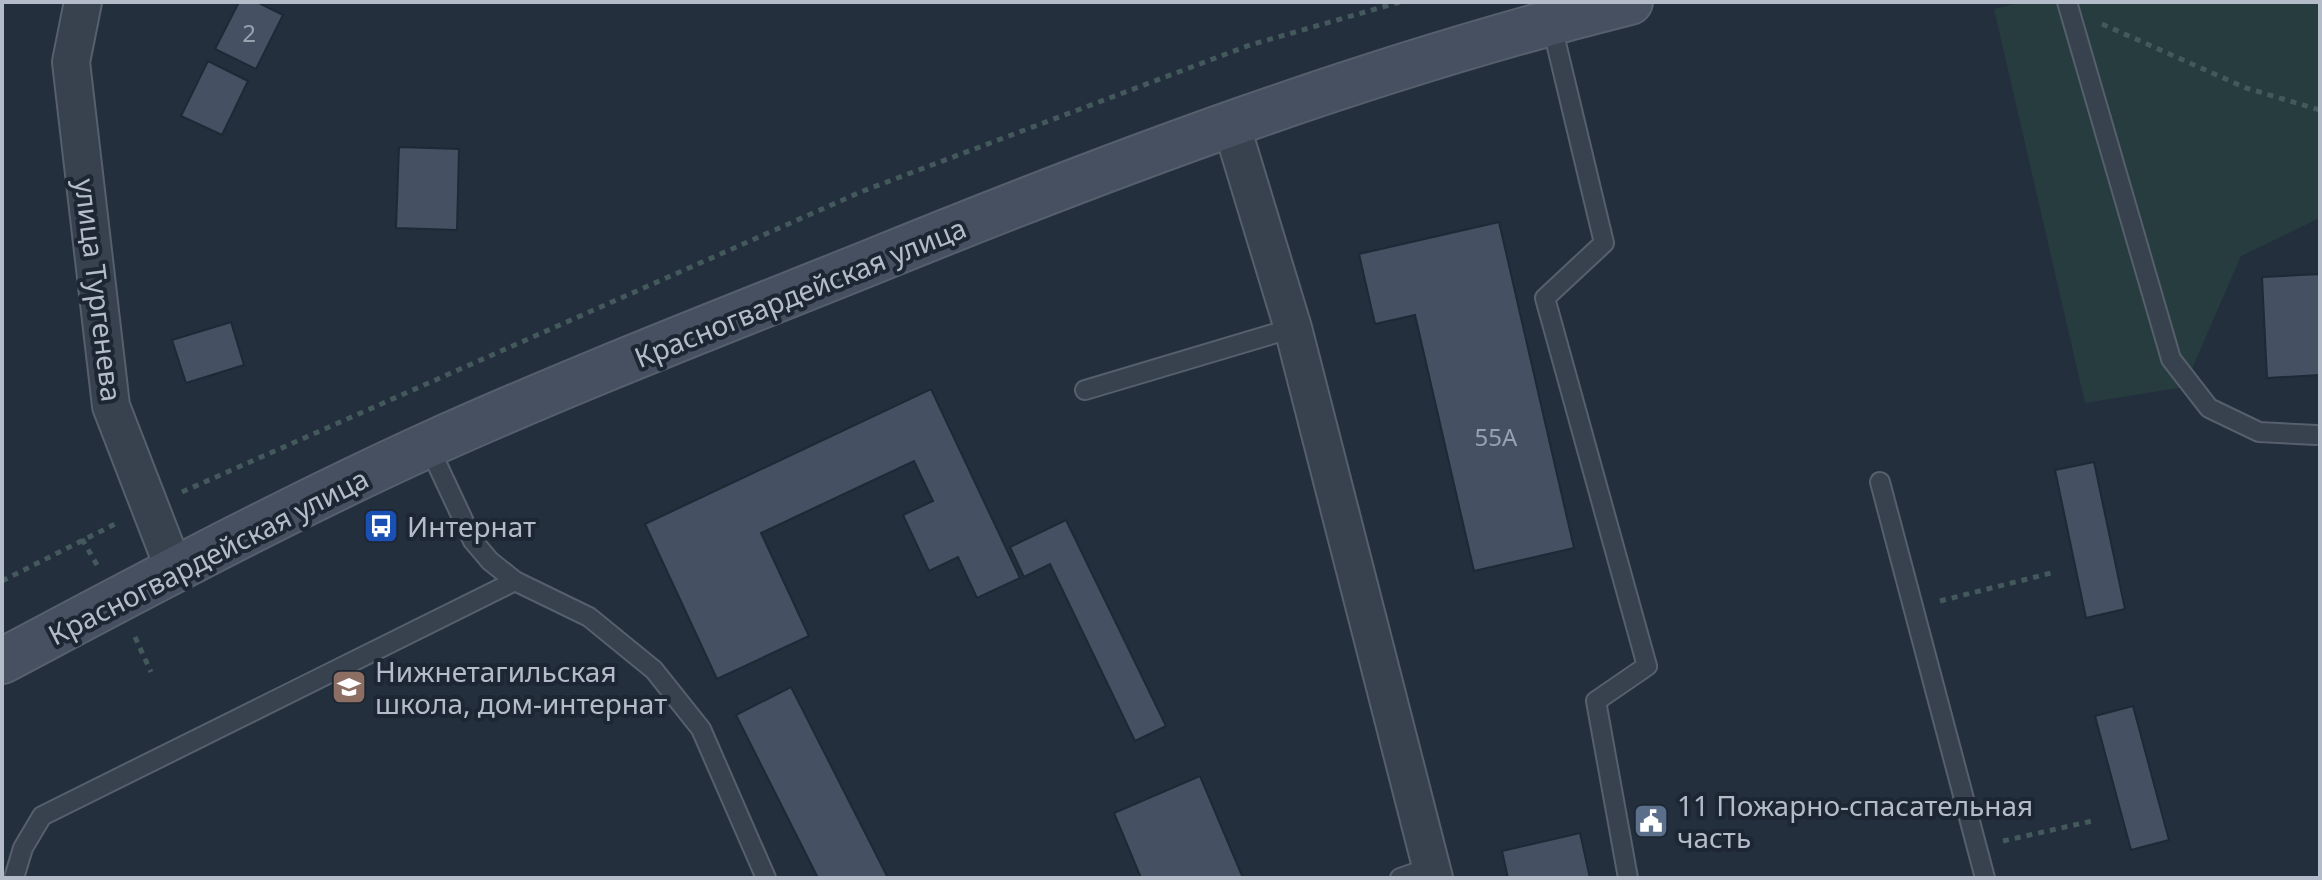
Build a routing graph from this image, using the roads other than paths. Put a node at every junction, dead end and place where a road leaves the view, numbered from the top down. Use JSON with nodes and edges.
{"nodes":[{"id":1,"x":83,"y":2,"type":"edge"},
{"id":2,"x":1630,"y":2,"type":"edge"},
{"id":3,"x":2068,"y":6,"type":"edge"},
{"id":4,"x":1551,"y":22,"type":"junction"},
{"id":5,"x":1231,"y":124,"type":"junction"},
{"id":6,"x":1293,"y":328,"type":"junction"},
{"id":7,"x":1085,"y":390,"type":"dead end"},
{"id":8,"x":2316,"y":435,"type":"dead end"},
{"id":9,"x":428,"y":445,"type":"junction"},
{"id":10,"x":1880,"y":482,"type":"dead end"},
{"id":11,"x":174,"y":569,"type":"junction"},
{"id":12,"x":515,"y":581,"type":"junction"},
{"id":13,"x":2,"y":661,"type":"edge"},
{"id":14,"x":1422,"y":874,"type":"edge"},
{"id":15,"x":14,"y":878,"type":"edge"},
{"id":16,"x":766,"y":878,"type":"edge"},
{"id":17,"x":1628,"y":878,"type":"edge"},
{"id":18,"x":1985,"y":878,"type":"edge"}],
"edges":[{"from":1,"to":11,"type":"street","name":"улица Тургенева"},
{"from":2,"to":4,"type":"main road","name":"Красногвардейская улица"},
{"from":3,"to":8,"type":"lane"},
{"from":4,"to":5,"type":"main road","name":"Красногвардейская улица"},
{"from":4,"to":17,"type":"lane"},
{"from":5,"to":6,"type":"street"},
{"from":5,"to":9,"type":"main road","name":"Красногвардейская улица"},
{"from":6,"to":7,"type":"lane"},
{"from":6,"to":14,"type":"street"},
{"from":9,"to":11,"type":"main road","name":"Красногвардейская улица"},
{"from":9,"to":12,"type":"lane"},
{"from":10,"to":18,"type":"lane"},
{"from":11,"to":13,"type":"main road","name":"Красногвардейская улица"},
{"from":12,"to":15,"type":"lane"},
{"from":12,"to":16,"type":"lane"}]}
